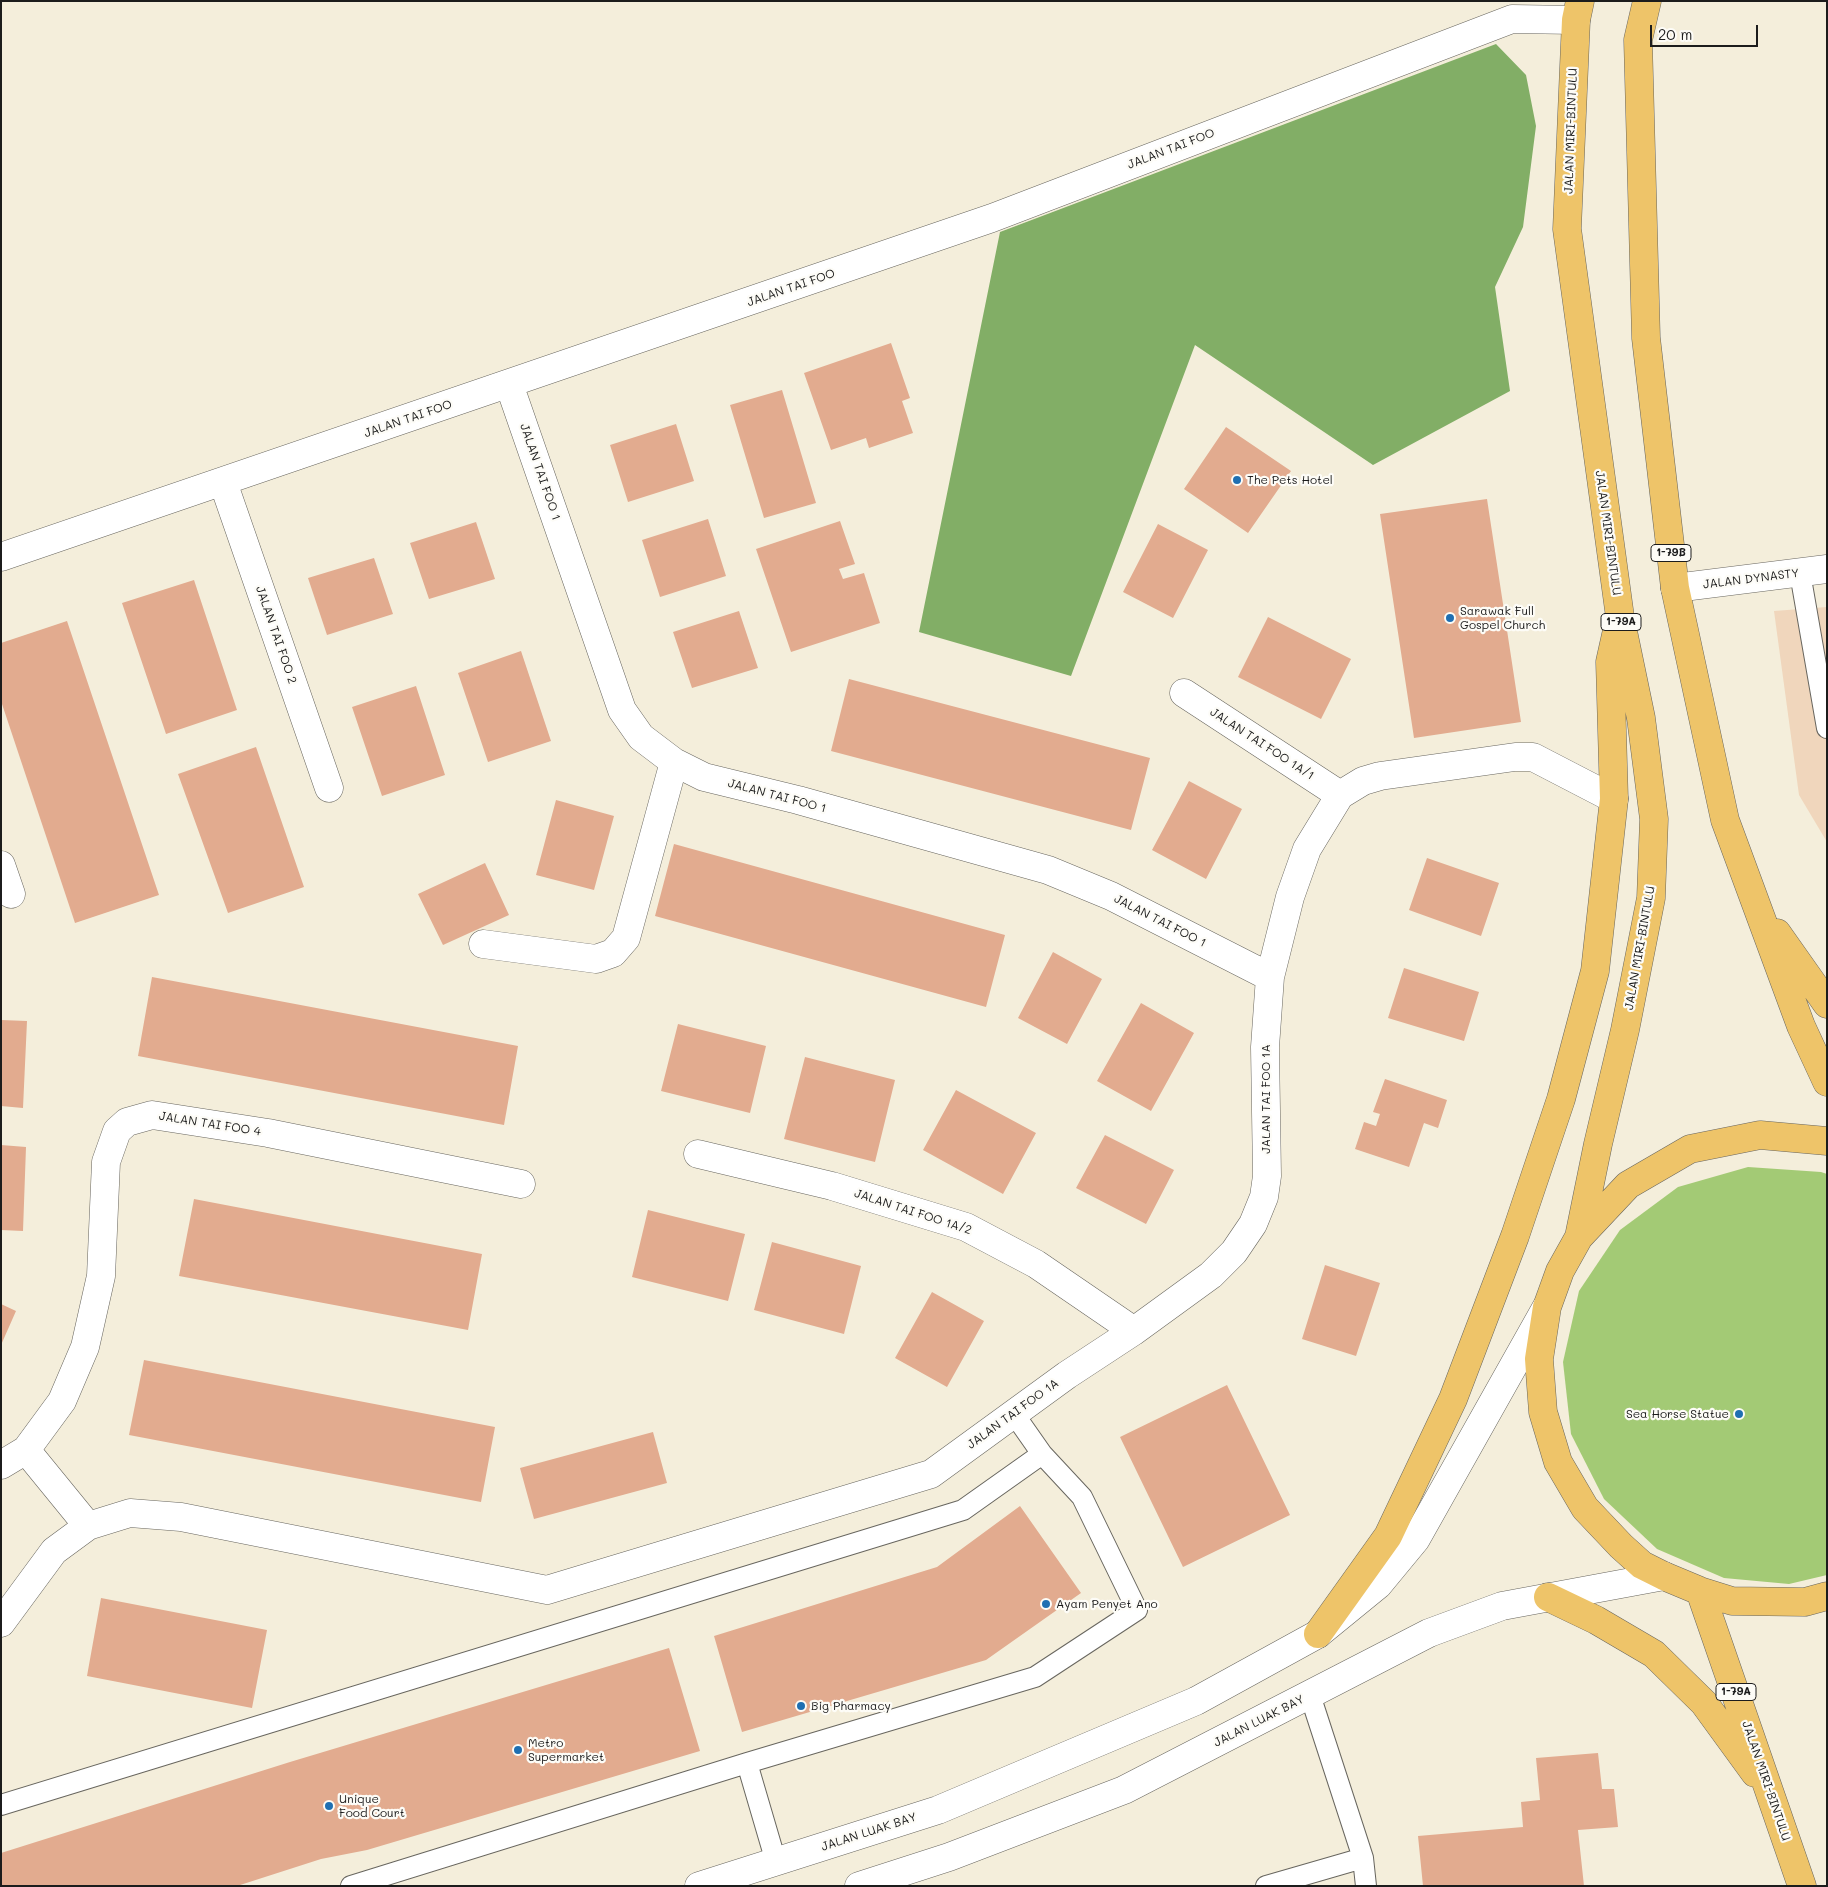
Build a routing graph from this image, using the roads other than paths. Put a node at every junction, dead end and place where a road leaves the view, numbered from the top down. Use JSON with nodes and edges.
{"nodes":[{"id":1,"x":1647,"y":1,"type":"edge"},
{"id":2,"x":1578,"y":10,"type":"edge"},
{"id":3,"x":509,"y":384,"type":"junction"},
{"id":4,"x":223,"y":482,"type":"junction"},
{"id":5,"x":1,"y":556,"type":"edge"},
{"id":6,"x":1827,"y":569,"type":"edge"},
{"id":7,"x":1800,"y":573,"type":"junction"},
{"id":8,"x":1675,"y":588,"type":"junction"},
{"id":9,"x":1620,"y":617,"type":"junction"},
{"id":10,"x":1820,"y":641,"type":"edge"},
{"id":11,"x":1184,"y":693,"type":"dead end"},
{"id":12,"x":1827,"y":728,"type":"edge"},
{"id":13,"x":674,"y":762,"type":"junction"},
{"id":14,"x":329,"y":788,"type":"dead end"},
{"id":15,"x":1340,"y":795,"type":"junction"},
{"id":16,"x":1614,"y":799,"type":"junction"},
{"id":17,"x":1,"y":865,"type":"edge"},
{"id":18,"x":11,"y":894,"type":"dead end"},
{"id":19,"x":1754,"y":899,"type":"junction"},
{"id":20,"x":483,"y":944,"type":"dead end"},
{"id":21,"x":1270,"y":977,"type":"junction"},
{"id":22,"x":1827,"y":1004,"type":"edge"},
{"id":23,"x":1827,"y":1082,"type":"edge"},
{"id":24,"x":1827,"y":1141,"type":"edge"},
{"id":25,"x":698,"y":1154,"type":"dead end"},
{"id":26,"x":521,"y":1184,"type":"dead end"},
{"id":27,"x":1579,"y":1237,"type":"junction"},
{"id":28,"x":1547,"y":1307,"type":"junction"},
{"id":29,"x":1134,"y":1331,"type":"junction"},
{"id":30,"x":1014,"y":1414,"type":"junction"},
{"id":31,"x":26,"y":1450,"type":"junction"},
{"id":32,"x":1042,"y":1454,"type":"junction"},
{"id":33,"x":1,"y":1465,"type":"edge"},
{"id":34,"x":88,"y":1526,"type":"junction"},
{"id":35,"x":1664,"y":1576,"type":"junction"},
{"id":36,"x":1700,"y":1591,"type":"junction"},
{"id":37,"x":1827,"y":1596,"type":"edge"},
{"id":38,"x":1548,"y":1597,"type":"junction"},
{"id":39,"x":1,"y":1623,"type":"edge"},
{"id":40,"x":1318,"y":1634,"type":"junction"},
{"id":41,"x":1310,"y":1696,"type":"junction"},
{"id":42,"x":747,"y":1763,"type":"junction"},
{"id":43,"x":1771,"y":1794,"type":"junction"},
{"id":44,"x":1,"y":1805,"type":"edge"},
{"id":45,"x":1363,"y":1858,"type":"junction"},
{"id":46,"x":776,"y":1862,"type":"junction"},
{"id":47,"x":351,"y":1886,"type":"edge"},
{"id":48,"x":699,"y":1886,"type":"edge"},
{"id":49,"x":859,"y":1886,"type":"edge"},
{"id":50,"x":1266,"y":1886,"type":"edge"},
{"id":51,"x":1366,"y":1886,"type":"edge"},
{"id":52,"x":1802,"y":1886,"type":"edge"}],
"edges":[{"from":1,"to":8,"type":"highway","number":"1-79B"},
{"from":2,"to":3,"type":"street","name":"JALAN TAI FOO"},
{"from":2,"to":9,"type":"highway","name":"JALAN MIRI-BINTULU","number":"1-79A"},
{"from":3,"to":4,"type":"street","name":"JALAN TAI FOO"},
{"from":3,"to":13,"type":"street","name":"JALAN TAI FOO 1"},
{"from":4,"to":5,"type":"street","name":"JALAN TAI FOO"},
{"from":4,"to":14,"type":"street","name":"JALAN TAI FOO 2"},
{"from":6,"to":7,"type":"street","name":"JALAN DYNASTY"},
{"from":7,"to":8,"type":"street","name":"JALAN DYNASTY"},
{"from":7,"to":10,"type":"lane"},
{"from":8,"to":19,"type":"highway","number":"1-79B"},
{"from":9,"to":16,"type":"highway"},
{"from":9,"to":27,"type":"highway","name":"JALAN MIRI-BINTULU","number":"1-79A"},
{"from":10,"to":12,"type":"lane"},
{"from":11,"to":15,"type":"street","name":"JALAN TAI FOO 1A/1"},
{"from":13,"to":20,"type":"street"},
{"from":13,"to":21,"type":"street","name":"JALAN TAI FOO 1"},
{"from":15,"to":16,"type":"street","name":"JALAN TAI FOO 1A"},
{"from":15,"to":21,"type":"street","name":"JALAN TAI FOO 1A"},
{"from":16,"to":40,"type":"highway"},
{"from":17,"to":18,"type":"street"},
{"from":19,"to":22,"type":"highway"},
{"from":19,"to":23,"type":"highway","number":"1-79B"},
{"from":21,"to":29,"type":"street","name":"JALAN TAI FOO 1A"},
{"from":24,"to":27,"type":"highway"},
{"from":25,"to":29,"type":"street","name":"JALAN TAI FOO 1A/2"},
{"from":26,"to":31,"type":"street","name":"JALAN TAI FOO 4"},
{"from":27,"to":28,"type":"highway"},
{"from":28,"to":35,"type":"highway"},
{"from":28,"to":40,"type":"street","name":"JALAN LUAK BAY"},
{"from":29,"to":30,"type":"street","name":"JALAN TAI FOO 1A"},
{"from":30,"to":32,"type":"lane"},
{"from":30,"to":34,"type":"street","name":"JALAN TAI FOO 1A"},
{"from":31,"to":33,"type":"street","name":"JALAN TAI FOO 4"},
{"from":31,"to":34,"type":"street"},
{"from":32,"to":42,"type":"lane"},
{"from":32,"to":44,"type":"lane"},
{"from":34,"to":39,"type":"street","name":"JALAN TAI FOO 1A"},
{"from":35,"to":36,"type":"highway"},
{"from":35,"to":38,"type":"street","name":"JALAN LUAK BAY"},
{"from":36,"to":37,"type":"highway"},
{"from":36,"to":43,"type":"highway","name":"JALAN MIRI-BINTULU","number":"1-79A"},
{"from":38,"to":41,"type":"street","name":"JALAN LUAK BAY"},
{"from":38,"to":43,"type":"highway"},
{"from":40,"to":46,"type":"street","name":"JALAN LUAK BAY"},
{"from":41,"to":45,"type":"lane"},
{"from":41,"to":49,"type":"street","name":"JALAN LUAK BAY"},
{"from":42,"to":46,"type":"lane"},
{"from":42,"to":47,"type":"lane"},
{"from":43,"to":52,"type":"highway","name":"JALAN MIRI-BINTULU","number":"1-79A"},
{"from":45,"to":50,"type":"lane"},
{"from":45,"to":51,"type":"lane"},
{"from":46,"to":48,"type":"street","name":"JALAN LUAK BAY"}]}
